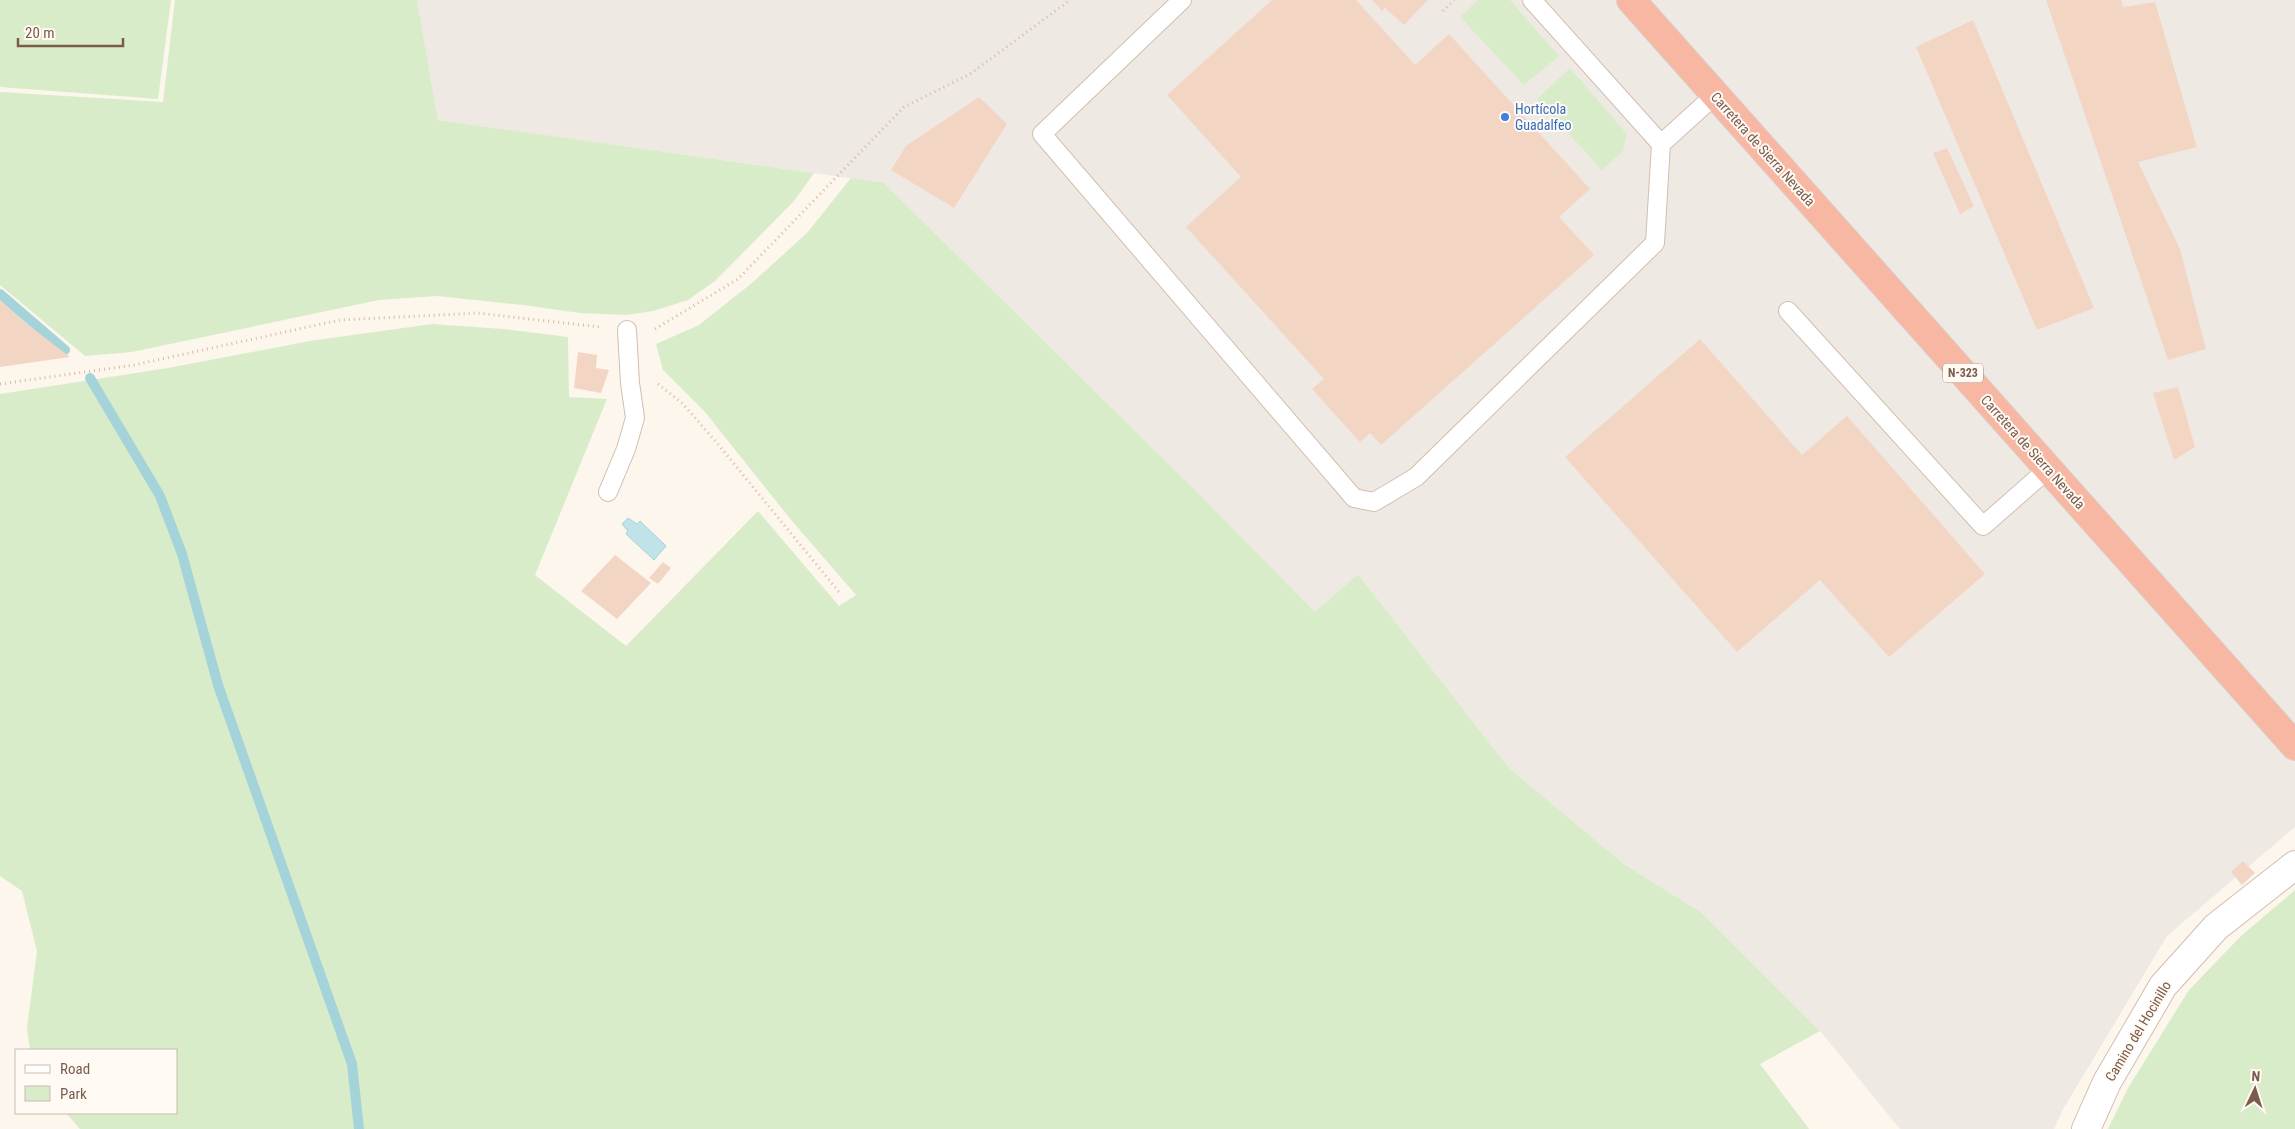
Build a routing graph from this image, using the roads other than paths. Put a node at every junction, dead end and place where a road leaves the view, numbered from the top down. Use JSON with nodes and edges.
{"nodes":[{"id":1,"x":1182,"y":0,"type":"edge"},
{"id":2,"x":1532,"y":0,"type":"edge"},
{"id":3,"x":1630,"y":0,"type":"edge"},
{"id":4,"x":1715,"y":95,"type":"junction"},
{"id":5,"x":1660,"y":144,"type":"junction"},
{"id":6,"x":1788,"y":311,"type":"dead end"},
{"id":7,"x":627,"y":330,"type":"road end"},
{"id":8,"x":2048,"y":469,"type":"junction"},
{"id":9,"x":608,"y":492,"type":"dead end"},
{"id":10,"x":2295,"y":746,"type":"edge"},
{"id":11,"x":2295,"y":864,"type":"edge"},
{"id":12,"x":2086,"y":1129,"type":"edge"}],
"edges":[{"from":1,"to":5,"type":"lane"},
{"from":2,"to":5,"type":"lane"},
{"from":3,"to":4,"type":"highway","name":"Carretera de Sierra Nevada","number":"N-323"},
{"from":4,"to":5,"type":"lane"},
{"from":4,"to":8,"type":"highway","name":"Carretera de Sierra Nevada","number":"N-323"},
{"from":6,"to":8,"type":"lane"},
{"from":7,"to":9,"type":"lane"},
{"from":8,"to":10,"type":"highway","name":"Carretera de Sierra Nevada","number":"N-323"},
{"from":11,"to":12,"type":"street","name":"Camino del Hocinillo"}]}
